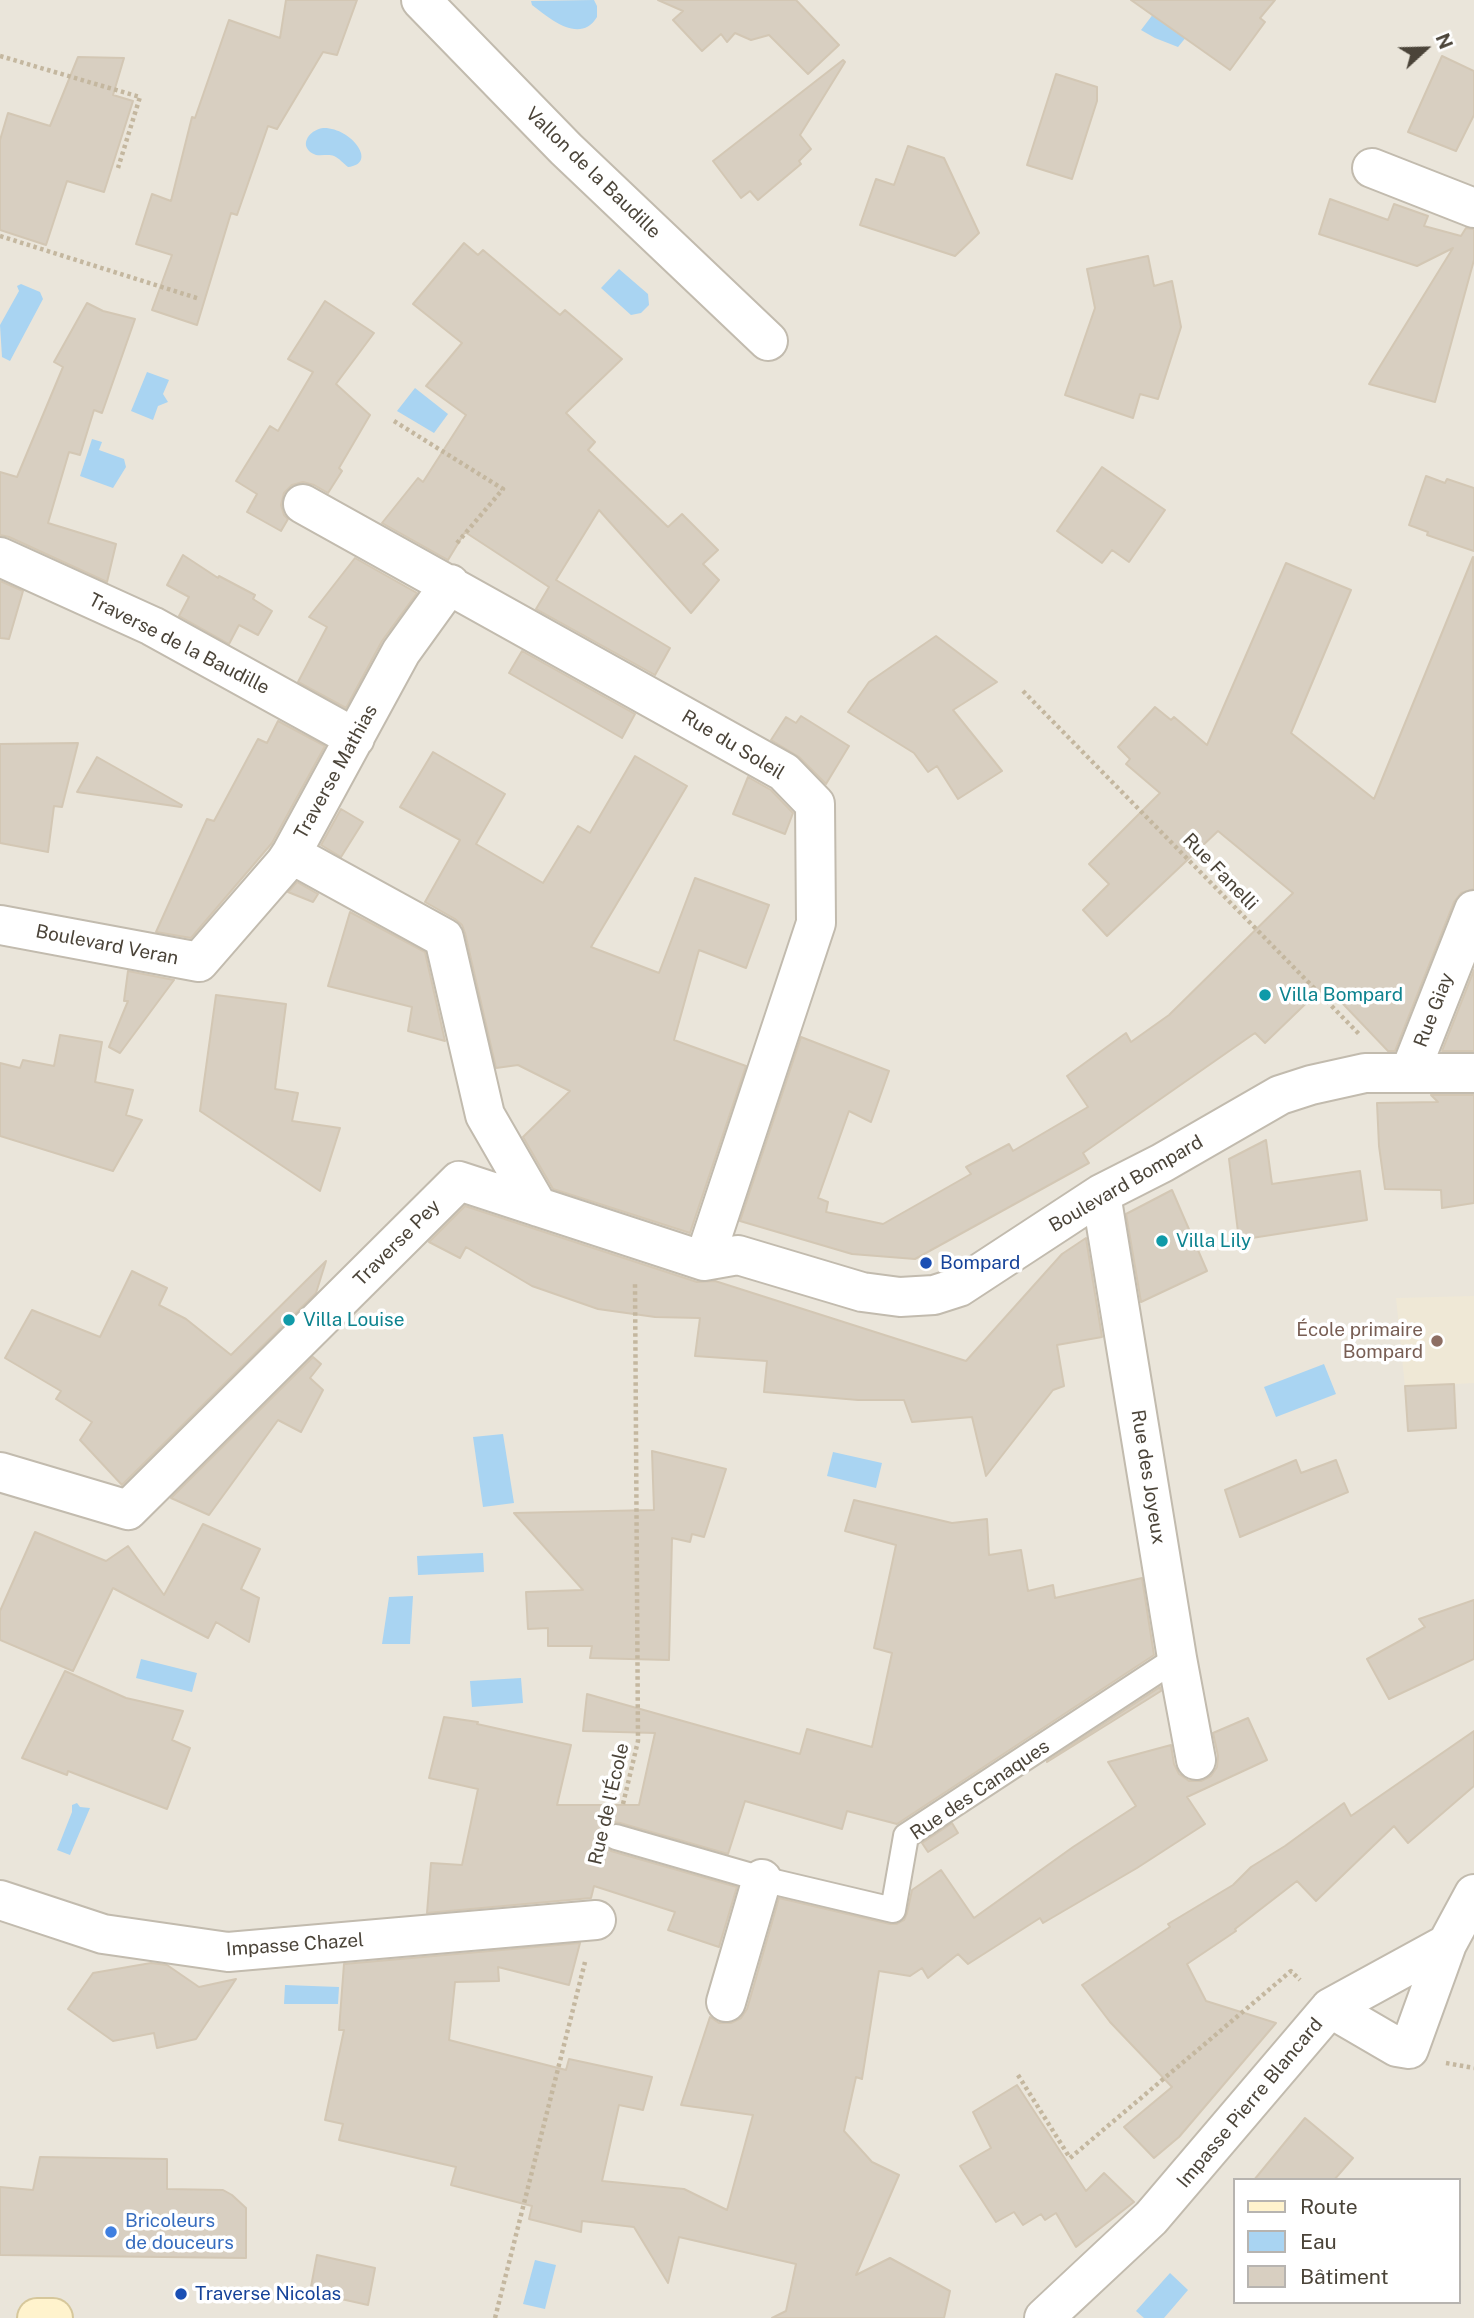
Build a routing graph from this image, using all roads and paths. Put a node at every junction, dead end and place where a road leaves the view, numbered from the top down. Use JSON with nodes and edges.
{"nodes":[{"id":1,"x":421,"y":0,"type":"edge"},
{"id":2,"x":0,"y":56,"type":"edge"},
{"id":3,"x":118,"y":168,"type":"dead end"},
{"id":4,"x":1372,"y":168,"type":"dead end"},
{"id":5,"x":1474,"y":208,"type":"edge"},
{"id":6,"x":0,"y":236,"type":"edge"},
{"id":7,"x":200,"y":299,"type":"dead end"},
{"id":8,"x":768,"y":341,"type":"dead end"},
{"id":9,"x":394,"y":421,"type":"dead end"},
{"id":10,"x":303,"y":504,"type":"dead end"},
{"id":11,"x":0,"y":557,"type":"edge"},
{"id":12,"x":440,"y":579,"type":"junction"},
{"id":13,"x":1023,"y":691,"type":"dead end"},
{"id":14,"x":355,"y":737,"type":"junction"},
{"id":15,"x":291,"y":854,"type":"junction"},
{"id":16,"x":1474,"y":910,"type":"edge"},
{"id":17,"x":0,"y":925,"type":"edge"},
{"id":18,"x":1403,"y":1072,"type":"junction"},
{"id":19,"x":1474,"y":1073,"type":"edge"},
{"id":20,"x":1101,"y":1194,"type":"junction"},
{"id":21,"x":538,"y":1207,"type":"junction"},
{"id":22,"x":635,"y":1240,"type":"junction"},
{"id":23,"x":704,"y":1261,"type":"junction"},
{"id":24,"x":0,"y":1472,"type":"edge"},
{"id":25,"x":1177,"y":1658,"type":"junction"},
{"id":26,"x":1196,"y":1760,"type":"dead end"},
{"id":27,"x":616,"y":1837,"type":"joint"},
{"id":28,"x":762,"y":1879,"type":"junction"},
{"id":29,"x":1474,"y":1894,"type":"edge"},
{"id":30,"x":0,"y":1900,"type":"edge"},
{"id":31,"x":596,"y":1920,"type":"joint"},
{"id":32,"x":1447,"y":1944,"type":"junction"},
{"id":33,"x":1284,"y":1976,"type":"dead end"},
{"id":34,"x":726,"y":2002,"type":"dead end"},
{"id":35,"x":1330,"y":2008,"type":"junction"},
{"id":36,"x":1018,"y":2075,"type":"dead end"},
{"id":37,"x":37,"y":2318,"type":"edge"},
{"id":38,"x":53,"y":2318,"type":"edge"},
{"id":39,"x":495,"y":2318,"type":"edge"},
{"id":40,"x":1044,"y":2318,"type":"edge"}],
"edges":[{"from":1,"to":8,"type":"street","name":"Vallon de la Baudille"},
{"from":2,"to":3,"type":"path"},
{"from":4,"to":5,"type":"street"},
{"from":6,"to":7,"type":"path"},
{"from":9,"to":12,"type":"path"},
{"from":10,"to":12,"type":"street","name":"Rue du Soleil"},
{"from":11,"to":14,"type":"street","name":"Traverse de la Baudille"},
{"from":12,"to":14,"type":"street","name":"Traverse Mathias"},
{"from":12,"to":23,"type":"street","name":"Rue du Soleil"},
{"from":13,"to":18,"type":"path","name":"Rue Fanelli"},
{"from":14,"to":15,"type":"street","name":"Traverse Mathias"},
{"from":15,"to":17,"type":"street","name":"Boulevard Veran"},
{"from":15,"to":21,"type":"street","name":"Traverse Mathias"},
{"from":16,"to":18,"type":"street","name":"Rue Giay"},
{"from":18,"to":19,"type":"street","name":"Boulevard Bompard"},
{"from":18,"to":20,"type":"street","name":"Boulevard Bompard"},
{"from":20,"to":23,"type":"street","name":"Boulevard Bompard"},
{"from":20,"to":25,"type":"street","name":"Rue des Joyeux"},
{"from":21,"to":22,"type":"street","name":"Traverse Pey"},
{"from":21,"to":24,"type":"street","name":"Traverse Pey"},
{"from":22,"to":23,"type":"street","name":"Traverse Pey"},
{"from":22,"to":27,"type":"path","name":"Rue de l'École"},
{"from":25,"to":26,"type":"street","name":"Rue des Joyeux"},
{"from":25,"to":28,"type":"lane","name":"Rue des Canaques"},
{"from":27,"to":28,"type":"lane","name":"Rue des Canaques"},
{"from":28,"to":34,"type":"street"},
{"from":29,"to":32,"type":"street","name":"Impasse Pierre Blancard"},
{"from":30,"to":31,"type":"street","name":"Impasse Chazel"},
{"from":31,"to":39,"type":"path"},
{"from":32,"to":35,"type":"street"},
{"from":32,"to":35,"type":"street","name":"Impasse Pierre Blancard"},
{"from":33,"to":36,"type":"path"},
{"from":35,"to":40,"type":"street","name":"Impasse Pierre Blancard"},
{"from":37,"to":38,"type":"street"}]}
